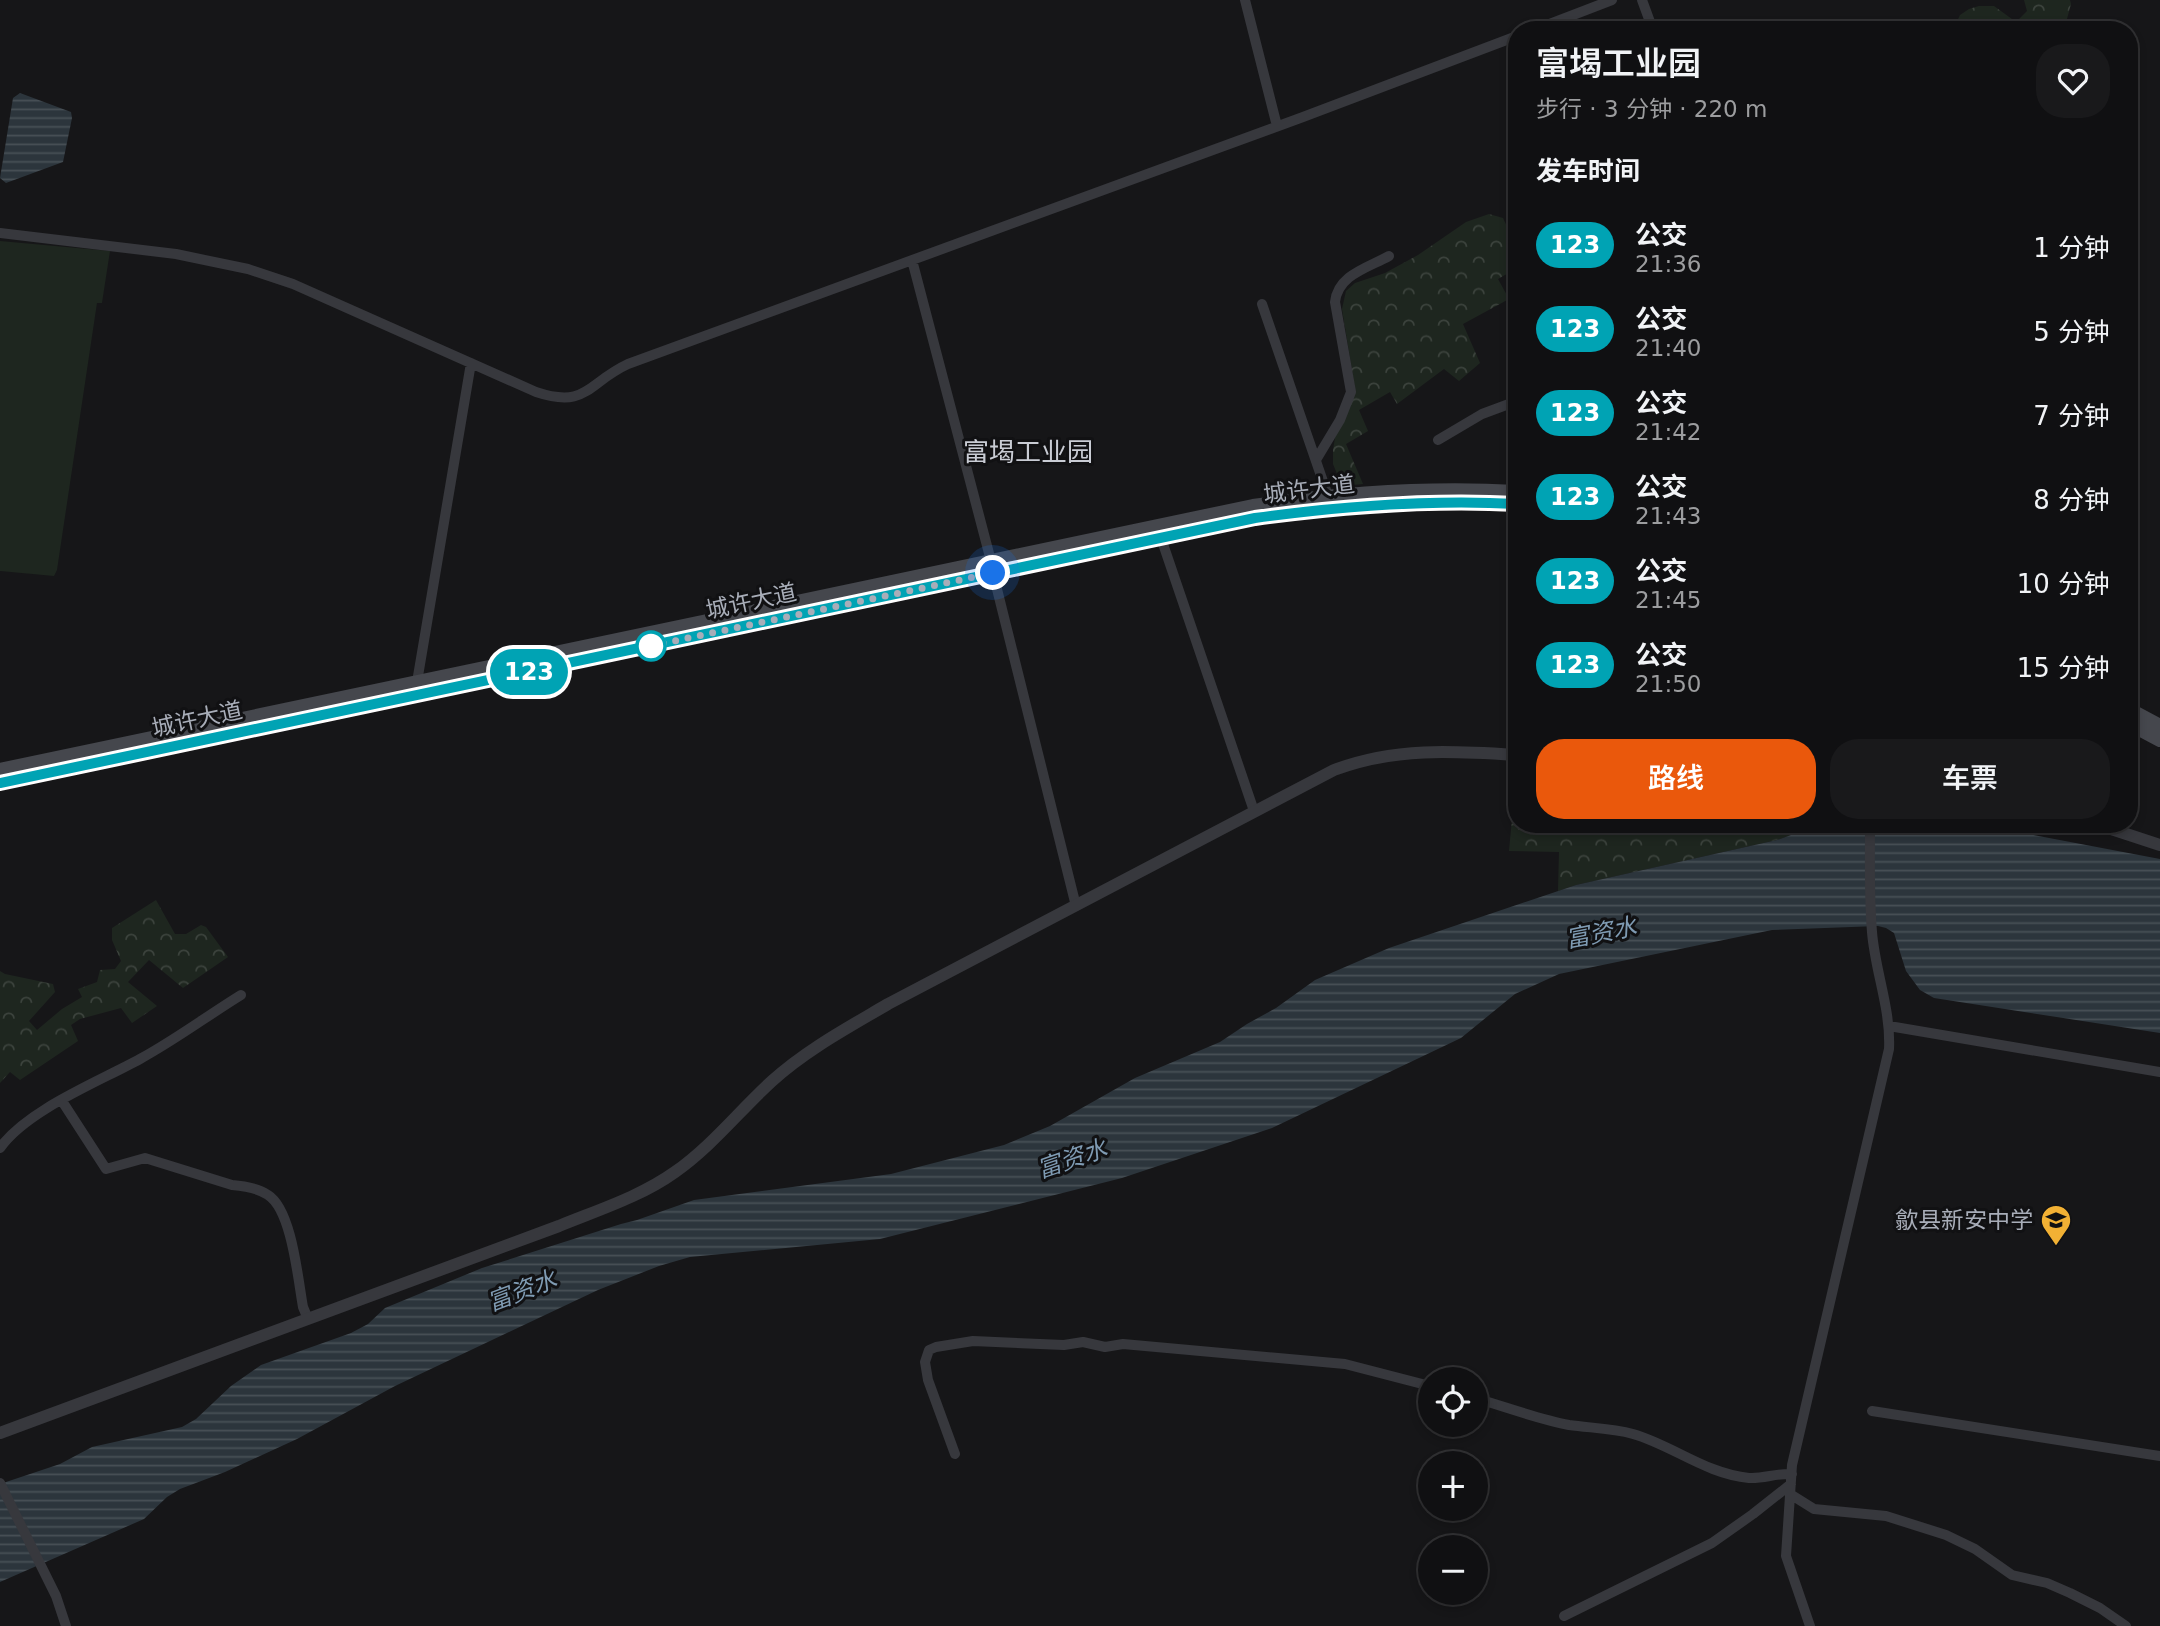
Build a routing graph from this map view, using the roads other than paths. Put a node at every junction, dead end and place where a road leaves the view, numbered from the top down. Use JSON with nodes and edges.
{"nodes":[{"id":1,"x":1245,"y":0,"type":"edge"},
{"id":2,"x":1612,"y":0,"type":"edge"},
{"id":3,"x":1642,"y":0,"type":"edge"},
{"id":4,"x":1557,"y":21,"type":"edge"},
{"id":5,"x":1650,"y":21,"type":"edge"},
{"id":6,"x":1508,"y":39,"type":"edge"},
{"id":7,"x":1277,"y":126,"type":"junction"},
{"id":8,"x":0,"y":233,"type":"edge"},
{"id":9,"x":1389,"y":256,"type":"dead end"},
{"id":10,"x":912,"y":260,"type":"junction"},
{"id":11,"x":1262,"y":304,"type":"dead end"},
{"id":12,"x":471,"y":363,"type":"junction"},
{"id":13,"x":1508,"y":404,"type":"edge"},
{"id":14,"x":1438,"y":440,"type":"dead end"},
{"id":15,"x":1316,"y":460,"type":"junction"},
{"id":16,"x":1508,"y":492,"type":"edge"},
{"id":17,"x":1328,"y":496,"type":"junction"},
{"id":18,"x":1508,"y":504,"type":"edge"},
{"id":19,"x":1161,"y":538,"type":"junction"},
{"id":20,"x":992,"y":567,"type":"junction"},
{"id":21,"x":417,"y":682,"type":"junction"},
{"id":22,"x":2138,"y":714,"type":"edge"},
{"id":23,"x":2160,"y":726,"type":"edge"},
{"id":24,"x":2138,"y":728,"type":"edge"},
{"id":25,"x":2160,"y":740,"type":"edge"},
{"id":26,"x":1508,"y":755,"type":"edge"},
{"id":27,"x":0,"y":770,"type":"edge"},
{"id":28,"x":0,"y":783,"type":"edge"},
{"id":29,"x":1254,"y":811,"type":"junction"},
{"id":30,"x":1870,"y":833,"type":"edge"},
{"id":31,"x":2123,"y":833,"type":"edge"},
{"id":32,"x":2160,"y":845,"type":"edge"},
{"id":33,"x":1076,"y":906,"type":"junction"},
{"id":34,"x":241,"y":995,"type":"dead end"},
{"id":35,"x":1889,"y":1026,"type":"junction"},
{"id":36,"x":2160,"y":1072,"type":"edge"},
{"id":37,"x":62,"y":1101,"type":"junction"},
{"id":38,"x":0,"y":1148,"type":"edge"},
{"id":39,"x":308,"y":1319,"type":"junction"},
{"id":40,"x":1418,"y":1383,"type":"edge"},
{"id":41,"x":1488,"y":1402,"type":"edge"},
{"id":42,"x":1872,"y":1411,"type":"dead end"},
{"id":43,"x":0,"y":1433,"type":"edge"},
{"id":44,"x":955,"y":1454,"type":"dead end"},
{"id":45,"x":2160,"y":1456,"type":"edge"},
{"id":46,"x":0,"y":1483,"type":"edge"},
{"id":47,"x":1791,"y":1484,"type":"junction"},
{"id":48,"x":1564,"y":1616,"type":"dead end"},
{"id":49,"x":66,"y":1626,"type":"edge"},
{"id":50,"x":1810,"y":1626,"type":"edge"},
{"id":51,"x":2126,"y":1626,"type":"edge"}],
"edges":[{"from":1,"to":7,"type":"street"},
{"from":2,"to":4,"type":"street"},
{"from":3,"to":5,"type":"street"},
{"from":6,"to":7,"type":"street"},
{"from":7,"to":10,"type":"street"},
{"from":8,"to":12,"type":"street"},
{"from":9,"to":15,"type":"street"},
{"from":10,"to":12,"type":"street"},
{"from":10,"to":20,"type":"street"},
{"from":11,"to":15,"type":"street"},
{"from":12,"to":21,"type":"street"},
{"from":13,"to":14,"type":"street"},
{"from":15,"to":17,"type":"street"},
{"from":16,"to":17,"type":"main road","name":"城许大道"},
{"from":17,"to":20,"type":"main road","name":"城许大道"},
{"from":18,"to":19,"type":"main road","name":"城许大道"},
{"from":19,"to":20,"type":"main road","name":"城许大道"},
{"from":19,"to":29,"type":"street"},
{"from":20,"to":21,"type":"main road","name":"城许大道"},
{"from":20,"to":28,"type":"main road","name":"城许大道"},
{"from":20,"to":33,"type":"street"},
{"from":21,"to":27,"type":"main road","name":"城许大道"},
{"from":22,"to":23,"type":"main road"},
{"from":24,"to":25,"type":"main road"},
{"from":26,"to":29,"type":"street"},
{"from":29,"to":33,"type":"street"},
{"from":30,"to":35,"type":"street"},
{"from":31,"to":32,"type":"street"},
{"from":33,"to":39,"type":"street"},
{"from":34,"to":37,"type":"street"},
{"from":35,"to":36,"type":"street"},
{"from":35,"to":47,"type":"street"},
{"from":37,"to":38,"type":"street"},
{"from":37,"to":39,"type":"street"},
{"from":39,"to":43,"type":"street"},
{"from":40,"to":44,"type":"street"},
{"from":41,"to":47,"type":"street"},
{"from":42,"to":45,"type":"street"},
{"from":46,"to":49,"type":"street"},
{"from":47,"to":48,"type":"street"},
{"from":47,"to":50,"type":"street"},
{"from":47,"to":51,"type":"street"}]}
